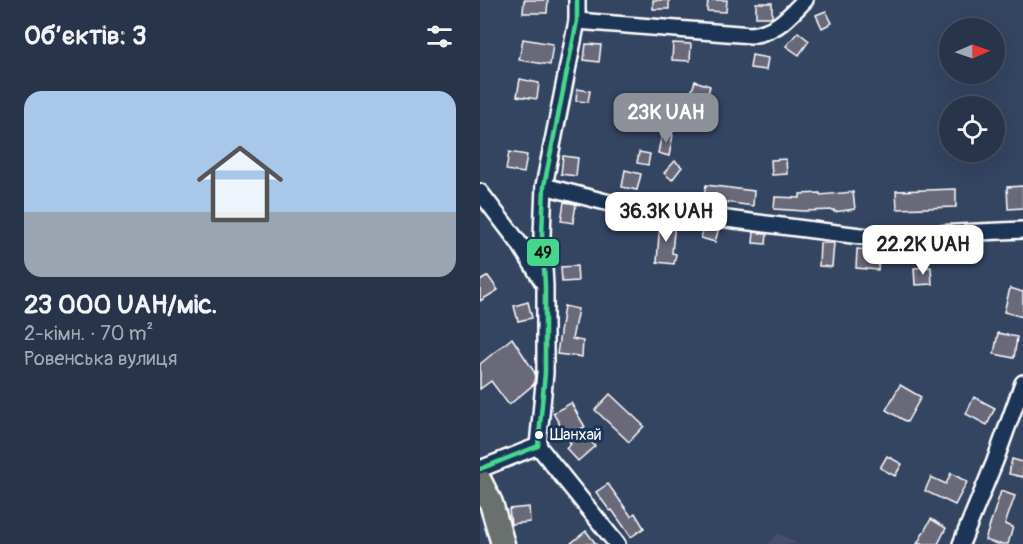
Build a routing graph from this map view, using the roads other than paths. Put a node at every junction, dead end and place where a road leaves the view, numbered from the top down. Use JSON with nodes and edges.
{"nodes":[{"id":1,"x":578,"y":0,"type":"edge"},
{"id":2,"x":805,"y":0,"type":"edge"},
{"id":3,"x":577,"y":21,"type":"junction"},
{"id":4,"x":544,"y":186,"type":"junction"},
{"id":5,"x":480,"y":192,"type":"edge"},
{"id":6,"x":1023,"y":230,"type":"edge"},
{"id":7,"x":545,"y":285,"type":"junction"},
{"id":8,"x":1023,"y":383,"type":"edge"},
{"id":9,"x":538,"y":446,"type":"junction"},
{"id":10,"x":480,"y":469,"type":"edge"},
{"id":11,"x":480,"y":481,"type":"edge"},
{"id":12,"x":503,"y":544,"type":"edge"},
{"id":13,"x":617,"y":544,"type":"edge"},
{"id":14,"x":961,"y":544,"type":"edge"}],
"edges":[{"from":1,"to":3,"type":"street"},
{"from":2,"to":3,"type":"street"},
{"from":3,"to":4,"type":"street"},
{"from":4,"to":6,"type":"street"},
{"from":4,"to":7,"type":"street"},
{"from":5,"to":7,"type":"street"},
{"from":7,"to":9,"type":"street"},
{"from":8,"to":14,"type":"street"},
{"from":9,"to":10,"type":"street"},
{"from":9,"to":13,"type":"street"},
{"from":11,"to":12,"type":"main road"}]}
